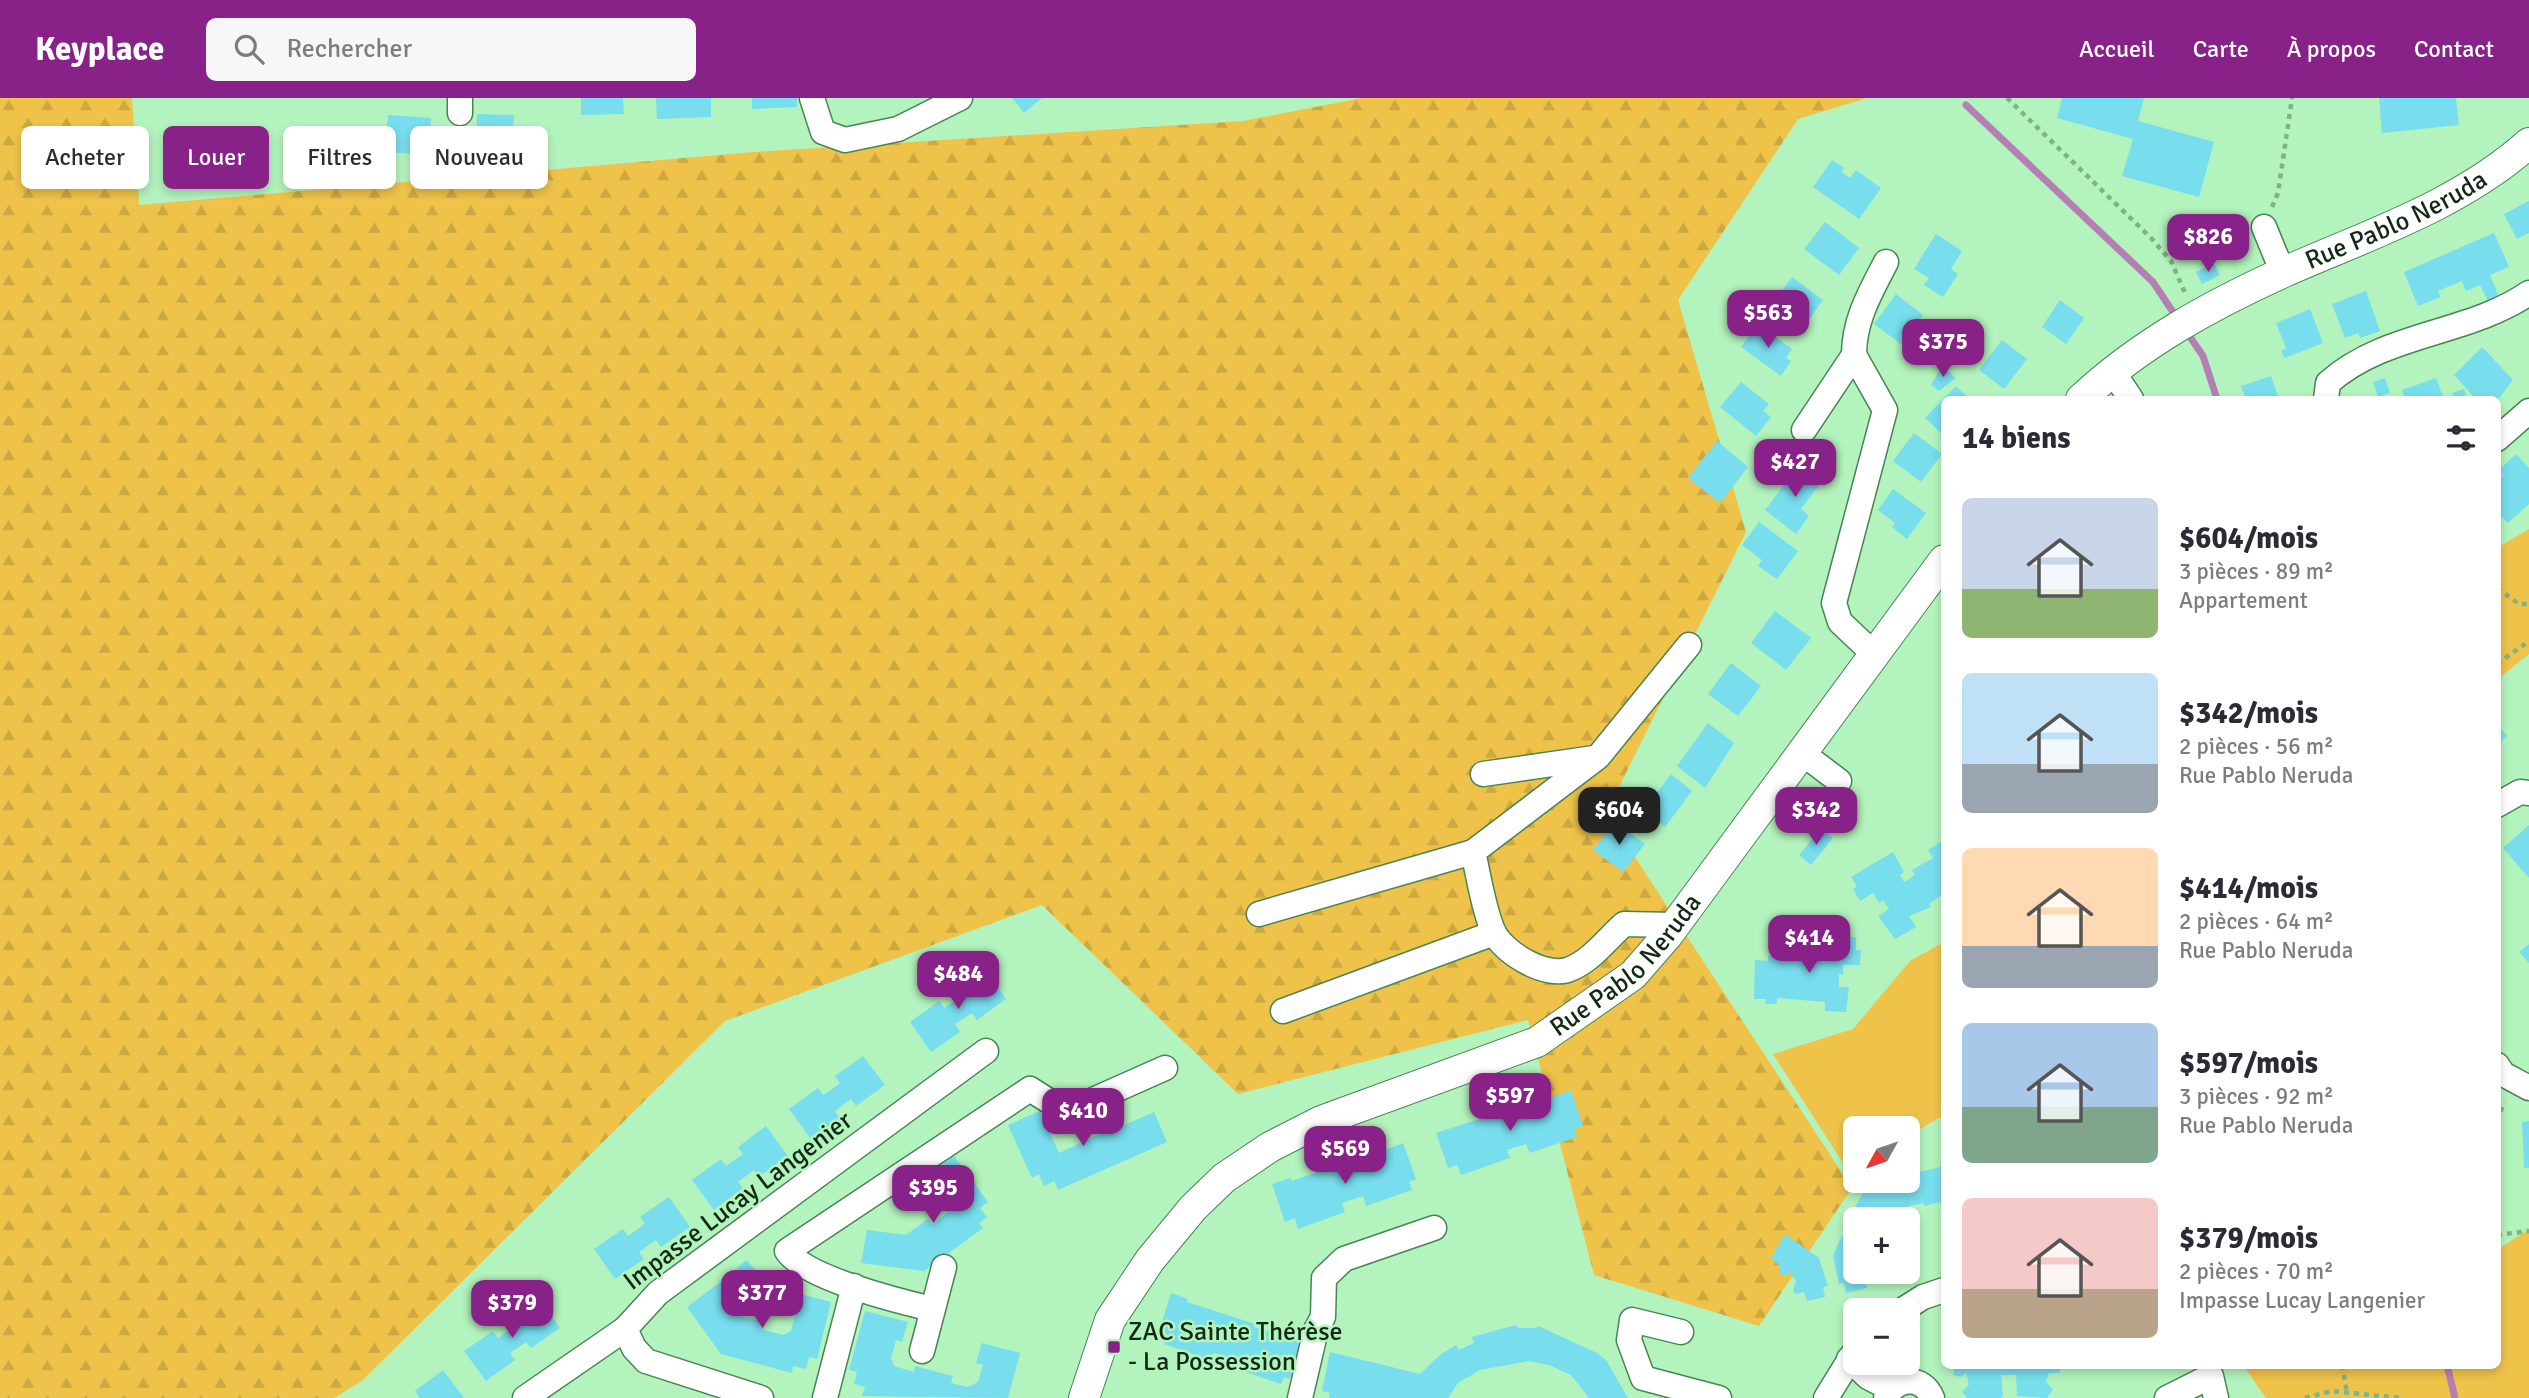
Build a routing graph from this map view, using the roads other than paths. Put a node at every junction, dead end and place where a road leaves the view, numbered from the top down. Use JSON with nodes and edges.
{"nodes":[{"id":1,"x":811,"y":98,"type":"edge"},
{"id":2,"x":960,"y":98,"type":"edge"},
{"id":3,"x":2529,"y":143,"type":"edge"},
{"id":4,"x":2264,"y":227,"type":"road end"},
{"id":5,"x":1886,"y":262,"type":"dead end"},
{"id":6,"x":2283,"y":273,"type":"junction"},
{"id":7,"x":2529,"y":293,"type":"edge"},
{"id":8,"x":1854,"y":355,"type":"junction"},
{"id":9,"x":2113,"y":372,"type":"junction"},
{"id":10,"x":2085,"y":396,"type":"edge"},
{"id":11,"x":2129,"y":396,"type":"edge"},
{"id":12,"x":2326,"y":396,"type":"edge"},
{"id":13,"x":2529,"y":411,"type":"edge"},
{"id":14,"x":1804,"y":430,"type":"dead end"},
{"id":15,"x":2501,"y":436,"type":"edge"},
{"id":16,"x":1941,"y":565,"type":"edge"},
{"id":17,"x":1689,"y":645,"type":"dead end"},
{"id":18,"x":1875,"y":654,"type":"junction"},
{"id":19,"x":1802,"y":753,"type":"junction"},
{"id":20,"x":1598,"y":757,"type":"junction"},
{"id":21,"x":1483,"y":774,"type":"dead end"},
{"id":22,"x":1839,"y":781,"type":"dead end"},
{"id":23,"x":2524,"y":792,"type":"edge"},
{"id":24,"x":2501,"y":803,"type":"edge"},
{"id":25,"x":1473,"y":852,"type":"junction"},
{"id":26,"x":1259,"y":914,"type":"dead end"},
{"id":27,"x":1675,"y":925,"type":"junction"},
{"id":28,"x":1494,"y":933,"type":"junction"},
{"id":29,"x":1283,"y":1011,"type":"dead end"},
{"id":30,"x":986,"y":1051,"type":"dead end"},
{"id":31,"x":1166,"y":1068,"type":"dead end"},
{"id":32,"x":2501,"y":1071,"type":"edge"},
{"id":33,"x":2529,"y":1088,"type":"edge"},
{"id":34,"x":1434,"y":1228,"type":"dead end"},
{"id":35,"x":944,"y":1267,"type":"dead end"},
{"id":36,"x":854,"y":1286,"type":"junction"},
{"id":37,"x":1941,"y":1291,"type":"edge"},
{"id":38,"x":1920,"y":1299,"type":"edge"},
{"id":39,"x":932,"y":1309,"type":"junction"},
{"id":40,"x":625,"y":1329,"type":"junction"},
{"id":41,"x":1681,"y":1332,"type":"dead end"},
{"id":42,"x":922,"y":1351,"type":"dead end"},
{"id":43,"x":1843,"y":1370,"type":"edge"},
{"id":44,"x":1867,"y":1375,"type":"edge"},
{"id":45,"x":2213,"y":1387,"type":"edge"},
{"id":46,"x":1889,"y":1394,"type":"edge"},
{"id":47,"x":757,"y":1397,"type":"edge"},
{"id":48,"x":525,"y":1398,"type":"edge"},
{"id":49,"x":825,"y":1398,"type":"edge"},
{"id":50,"x":1084,"y":1398,"type":"edge"},
{"id":51,"x":1300,"y":1398,"type":"edge"},
{"id":52,"x":1719,"y":1398,"type":"edge"},
{"id":53,"x":1826,"y":1398,"type":"edge"},
{"id":54,"x":1931,"y":1398,"type":"edge"},
{"id":55,"x":2167,"y":1398,"type":"edge"}],
"edges":[{"from":1,"to":2,"type":"street"},
{"from":3,"to":6,"type":"main road","name":"Rue Pablo Neruda"},
{"from":4,"to":6,"type":"street"},
{"from":5,"to":8,"type":"street"},
{"from":6,"to":9,"type":"main road","name":"Rue Pablo Neruda"},
{"from":7,"to":12,"type":"street"},
{"from":8,"to":14,"type":"street"},
{"from":8,"to":18,"type":"street"},
{"from":9,"to":10,"type":"main road","name":"Rue Pablo Neruda"},
{"from":9,"to":11,"type":"street"},
{"from":13,"to":15,"type":"street"},
{"from":16,"to":18,"type":"main road","name":"Rue Pablo Neruda"},
{"from":17,"to":20,"type":"street"},
{"from":18,"to":19,"type":"main road","name":"Rue Pablo Neruda"},
{"from":19,"to":22,"type":"street"},
{"from":19,"to":27,"type":"main road","name":"Rue Pablo Neruda"},
{"from":20,"to":21,"type":"street"},
{"from":20,"to":25,"type":"street"},
{"from":23,"to":24,"type":"street"},
{"from":25,"to":26,"type":"street"},
{"from":25,"to":28,"type":"street"},
{"from":27,"to":28,"type":"street"},
{"from":27,"to":50,"type":"main road","name":"Rue Pablo Neruda"},
{"from":28,"to":29,"type":"street"},
{"from":30,"to":40,"type":"street","name":"Impasse Lucay Langenier"},
{"from":31,"to":36,"type":"street"},
{"from":32,"to":33,"type":"street"},
{"from":34,"to":51,"type":"street"},
{"from":35,"to":39,"type":"street"},
{"from":36,"to":39,"type":"street"},
{"from":36,"to":49,"type":"street"},
{"from":37,"to":38,"type":"street"},
{"from":39,"to":42,"type":"street"},
{"from":40,"to":47,"type":"street"},
{"from":40,"to":48,"type":"street","name":"Impasse Lucay Langenier"},
{"from":41,"to":52,"type":"street"},
{"from":43,"to":53,"type":"street"},
{"from":44,"to":46,"type":"street"},
{"from":45,"to":55,"type":"street"},
{"from":46,"to":54,"type":"street"}]}
